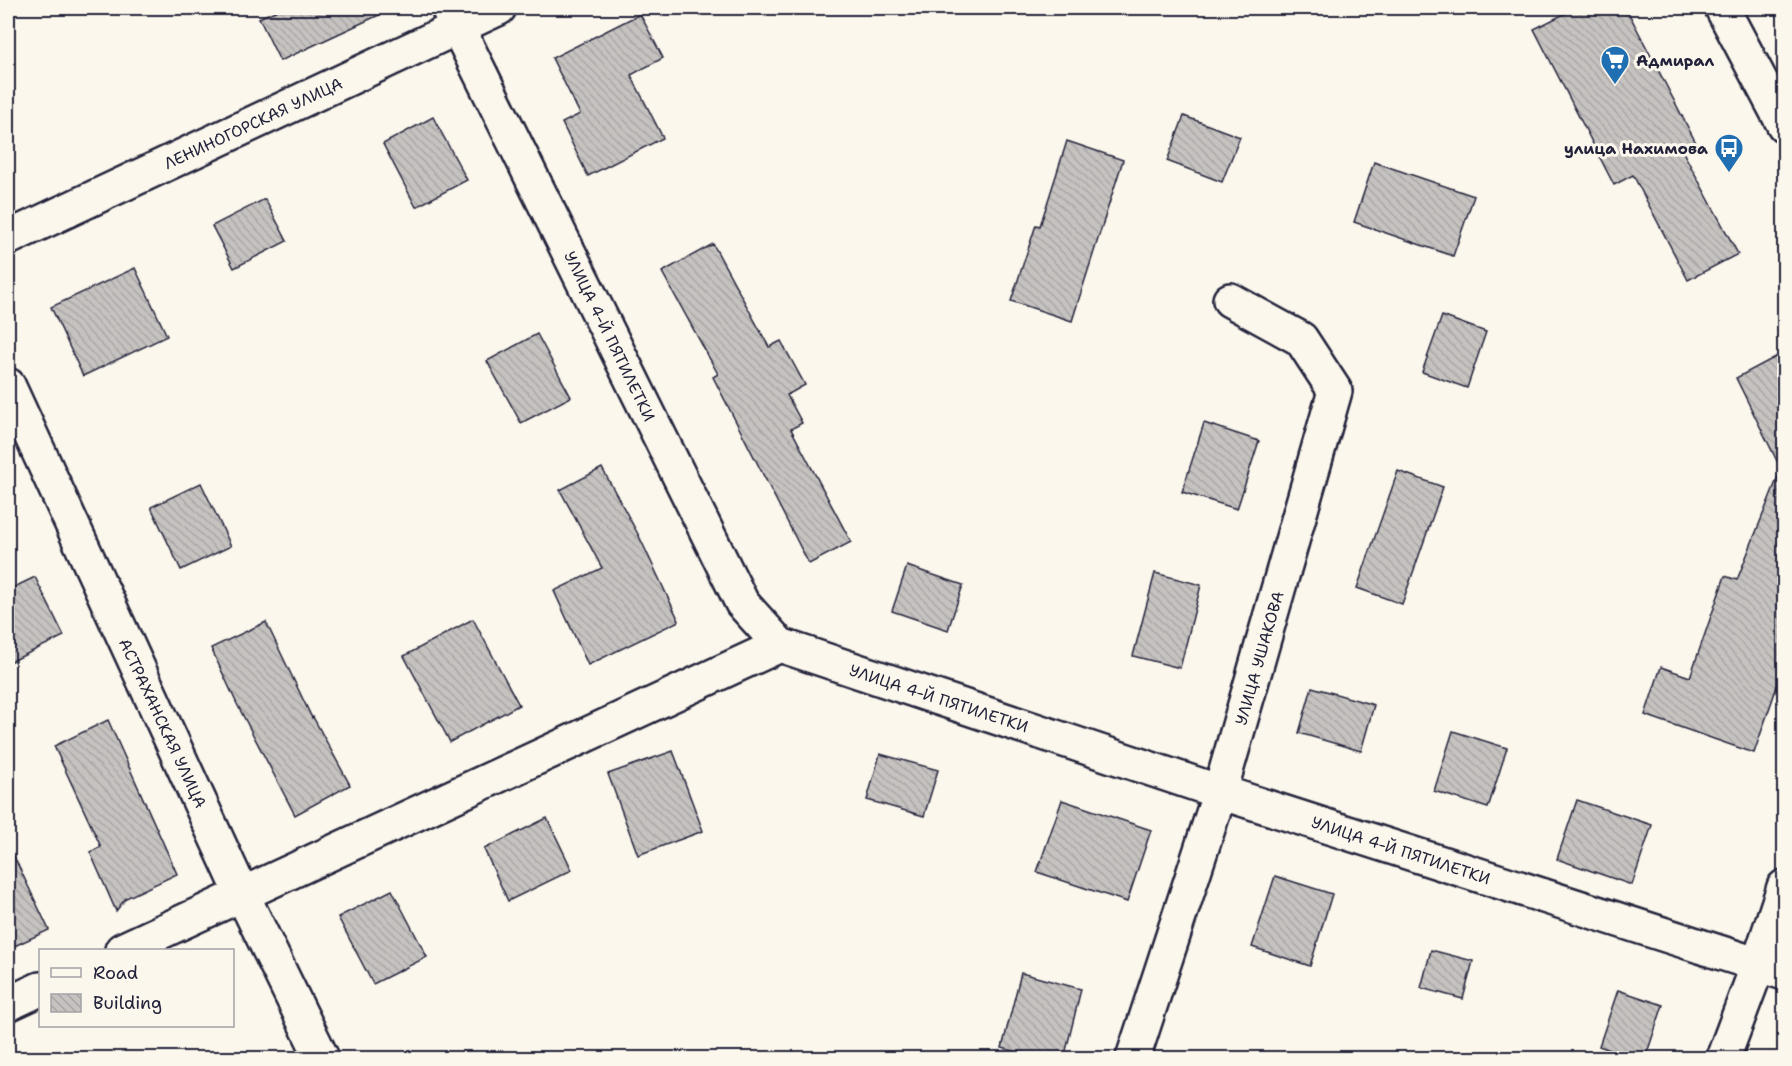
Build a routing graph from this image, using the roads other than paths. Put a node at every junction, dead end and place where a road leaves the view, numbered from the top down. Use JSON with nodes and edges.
{"nodes":[{"id":1,"x":499,"y":8,"type":"edge"},
{"id":2,"x":1722,"y":8,"type":"edge"},
{"id":3,"x":453,"y":18,"type":"edge"},
{"id":4,"x":1785,"y":125,"type":"edge"},
{"id":5,"x":8,"y":238,"type":"edge"},
{"id":6,"x":1230,"y":300,"type":"dead end"},
{"id":7,"x":8,"y":385,"type":"edge"},
{"id":8,"x":780,"y":645,"type":"junction"},
{"id":9,"x":1220,"y":792,"type":"junction"},
{"id":10,"x":1785,"y":887,"type":"edge"},
{"id":11,"x":242,"y":894,"type":"junction"},
{"id":12,"x":126,"y":949,"type":"edge"},
{"id":13,"x":1771,"y":969,"type":"edge"},
{"id":14,"x":39,"y":989,"type":"edge"},
{"id":15,"x":8,"y":1004,"type":"edge"},
{"id":16,"x":322,"y":1059,"type":"edge"},
{"id":17,"x":1133,"y":1059,"type":"edge"},
{"id":18,"x":1722,"y":1059,"type":"edge"}],
"edges":[{"from":1,"to":3,"type":"street","name":"ЛЕНИНОГОРСКАЯ УЛИЦА"},
{"from":2,"to":4,"type":"street"},
{"from":3,"to":5,"type":"street","name":"ЛЕНИНОГОРСКАЯ УЛИЦА"},
{"from":3,"to":8,"type":"street","name":"УЛИЦА 4-Й ПЯТИЛЕТКИ"},
{"from":6,"to":9,"type":"street","name":"УЛИЦА УШАКОВА"},
{"from":7,"to":11,"type":"street","name":"АСТРАХАНСКАЯ УЛИЦА"},
{"from":8,"to":9,"type":"street","name":"УЛИЦА 4-Й ПЯТИЛЕТКИ"},
{"from":8,"to":11,"type":"street"},
{"from":9,"to":13,"type":"street","name":"УЛИЦА 4-Й ПЯТИЛЕТКИ"},
{"from":9,"to":17,"type":"street","name":"УЛИЦА УШАКОВА"},
{"from":10,"to":13,"type":"street"},
{"from":11,"to":12,"type":"street"},
{"from":11,"to":16,"type":"street","name":"АСТРАХАНСКАЯ УЛИЦА"},
{"from":13,"to":18,"type":"street"},
{"from":14,"to":15,"type":"street"}]}
